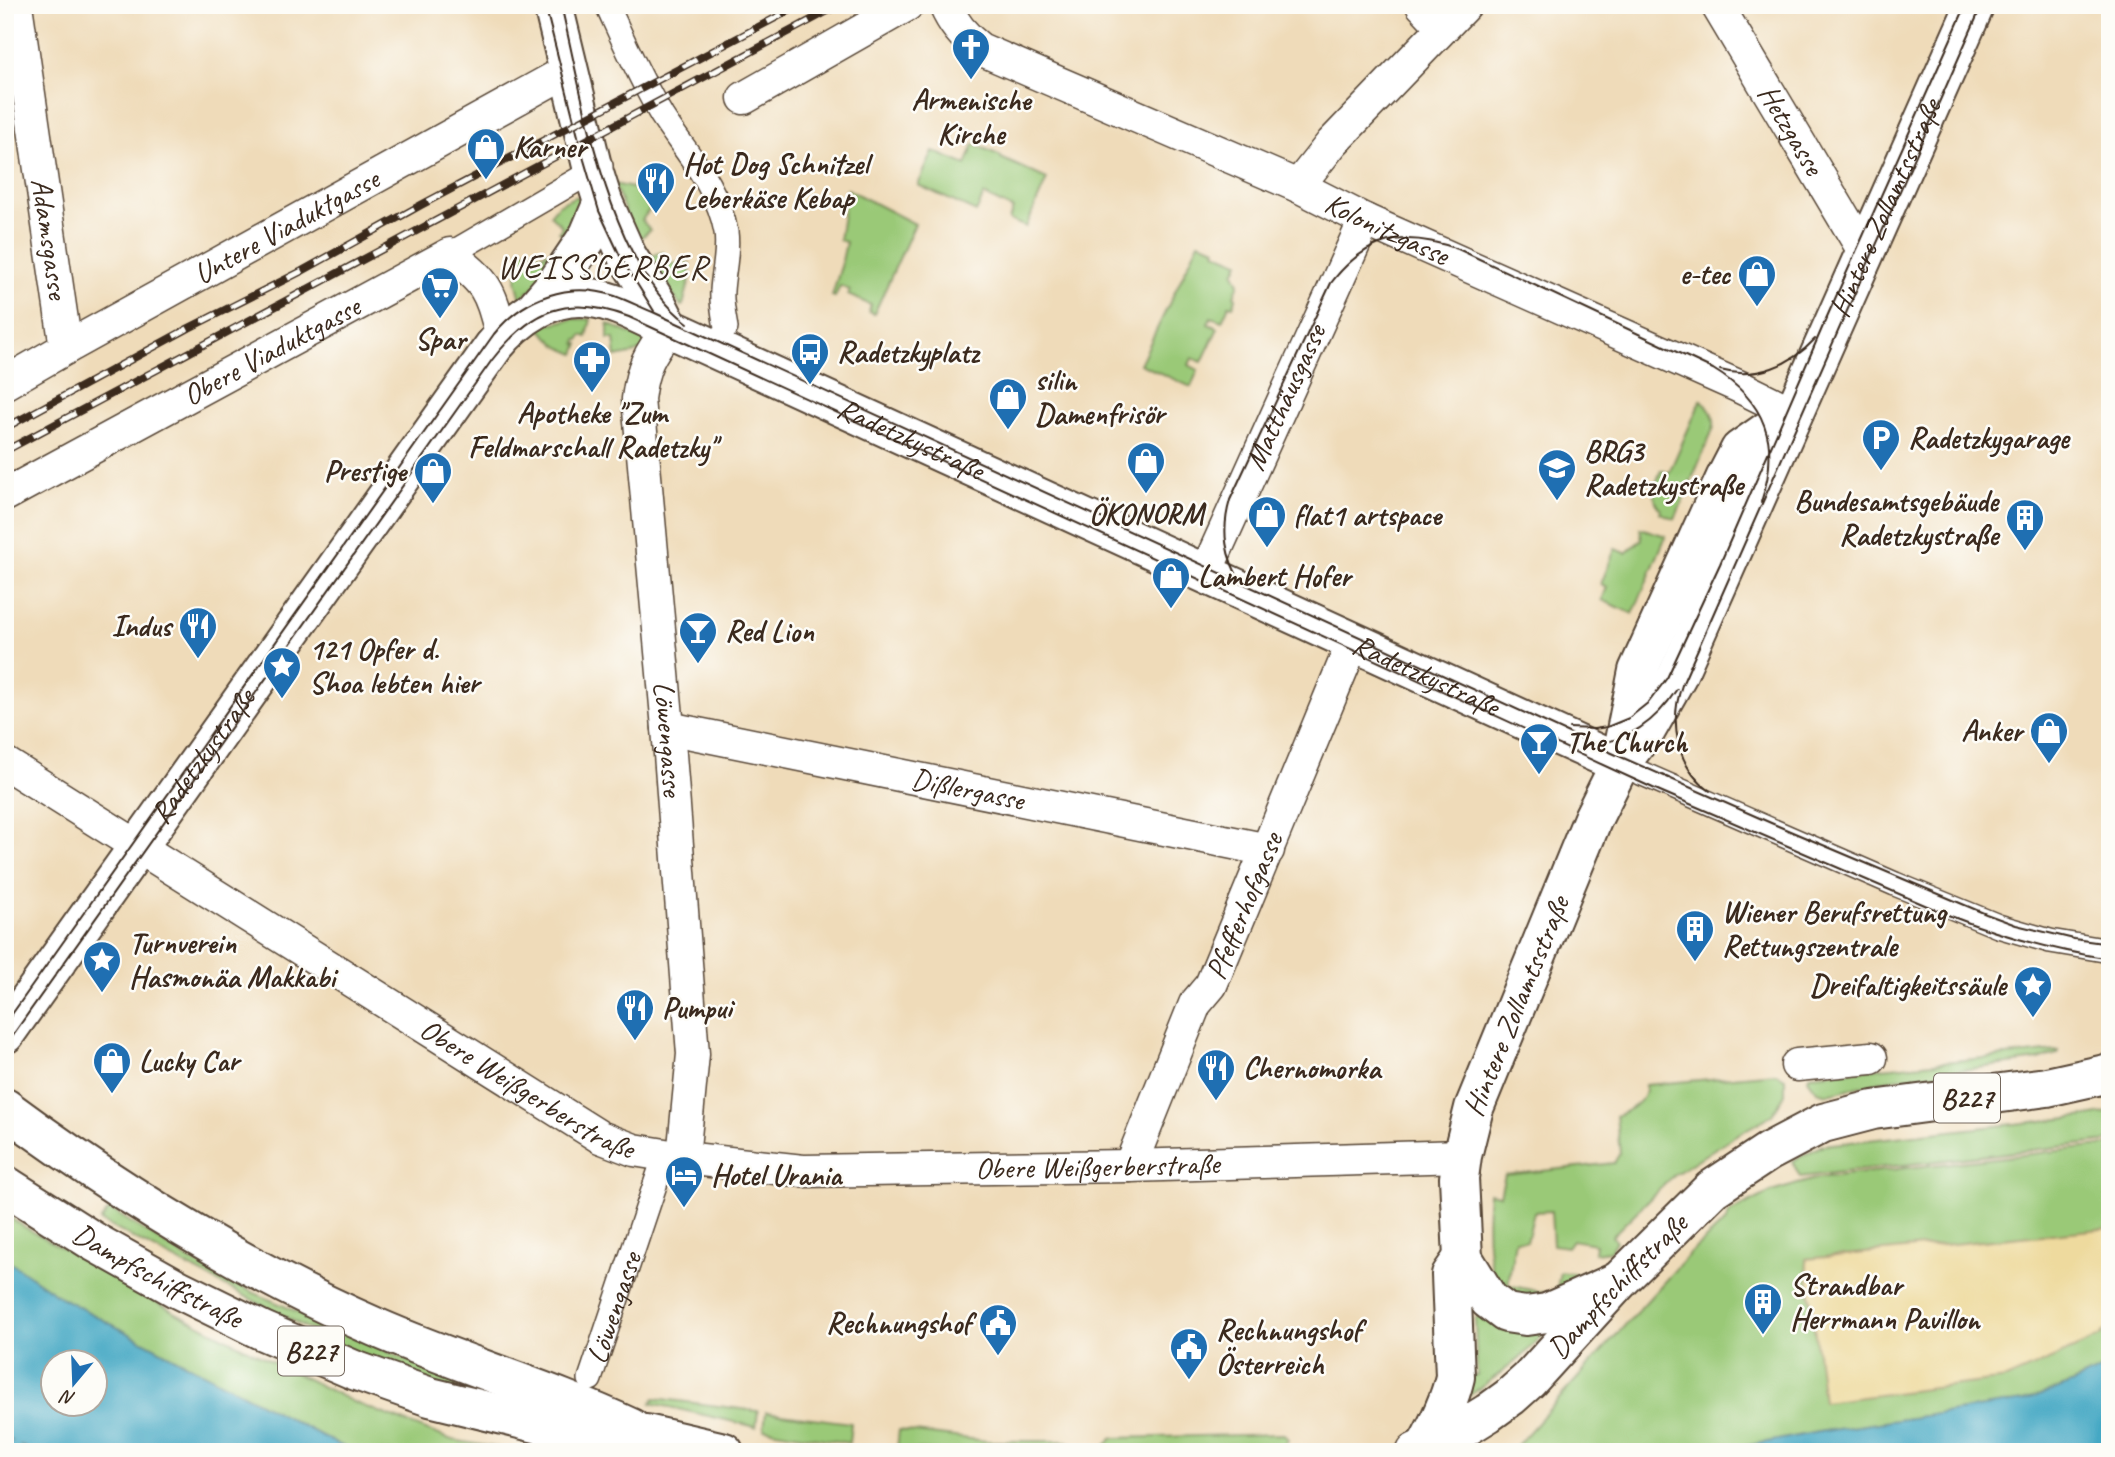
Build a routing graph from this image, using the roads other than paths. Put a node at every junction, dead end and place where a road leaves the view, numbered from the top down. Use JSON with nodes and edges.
{"nodes":[{"id":1,"x":16,"y":5,"type":"edge"},
{"id":2,"x":553,"y":5,"type":"edge"},
{"id":3,"x":607,"y":5,"type":"edge"},
{"id":4,"x":945,"y":5,"type":"edge"},
{"id":5,"x":1717,"y":5,"type":"edge"},
{"id":6,"x":1975,"y":5,"type":"edge"},
{"id":7,"x":894,"y":12,"type":"edge"},
{"id":8,"x":1443,"y":13,"type":"edge"},
{"id":9,"x":569,"y":70,"type":"junction"},
{"id":10,"x":744,"y":97,"type":"dead end"},
{"id":11,"x":602,"y":179,"type":"junction"},
{"id":12,"x":1298,"y":186,"type":"junction"},
{"id":13,"x":1365,"y":219,"type":"junction"},
{"id":14,"x":1865,"y":253,"type":"junction"},
{"id":15,"x":450,"y":254,"type":"junction"},
{"id":16,"x":533,"y":311,"type":"junction"},
{"id":17,"x":669,"y":328,"type":"junction"},
{"id":18,"x":726,"y":328,"type":"dead end"},
{"id":19,"x":502,"y":336,"type":"junction"},
{"id":20,"x":66,"y":348,"type":"junction"},
{"id":21,"x":5,"y":383,"type":"edge"},
{"id":22,"x":1793,"y":412,"type":"junction"},
{"id":23,"x":5,"y":495,"type":"edge"},
{"id":24,"x":1205,"y":574,"type":"junction"},
{"id":25,"x":1353,"y":642,"type":"junction"},
{"id":26,"x":668,"y":728,"type":"junction"},
{"id":27,"x":5,"y":763,"type":"edge"},
{"id":28,"x":1620,"y":764,"type":"junction"},
{"id":29,"x":138,"y":846,"type":"junction"},
{"id":30,"x":1268,"y":850,"type":"junction"},
{"id":31,"x":2110,"y":951,"type":"edge"},
{"id":32,"x":5,"y":1034,"type":"edge"},
{"id":33,"x":1871,"y":1058,"type":"dead end"},
{"id":34,"x":1797,"y":1065,"type":"dead end"},
{"id":35,"x":2110,"y":1073,"type":"edge"},
{"id":36,"x":5,"y":1108,"type":"edge"},
{"id":37,"x":674,"y":1156,"type":"junction"},
{"id":38,"x":1462,"y":1156,"type":"junction"},
{"id":39,"x":1130,"y":1166,"type":"junction"},
{"id":40,"x":5,"y":1185,"type":"edge"},
{"id":41,"x":1463,"y":1258,"type":"junction"},
{"id":42,"x":1619,"y":1281,"type":"junction"},
{"id":43,"x":590,"y":1379,"type":"dead end"},
{"id":44,"x":646,"y":1434,"type":"junction"},
{"id":45,"x":1420,"y":1450,"type":"edge"},
{"id":46,"x":724,"y":1452,"type":"edge"}],
"edges":[{"from":1,"to":20,"type":"street","name":"Adamsgasse"},
{"from":2,"to":9,"type":"street"},
{"from":3,"to":18,"type":"street"},
{"from":4,"to":12,"type":"street","name":"Kolonitzgasse"},
{"from":5,"to":14,"type":"street","name":"Hetzgasse"},
{"from":6,"to":14,"type":"street","name":"Hintere Zollamtsstraße"},
{"from":7,"to":10,"type":"street"},
{"from":8,"to":12,"type":"street"},
{"from":9,"to":11,"type":"street"},
{"from":9,"to":20,"type":"street","name":"Untere Viaduktgasse"},
{"from":11,"to":15,"type":"street"},
{"from":11,"to":16,"type":"street"},
{"from":11,"to":17,"type":"street"},
{"from":12,"to":13,"type":"street","name":"Kolonitzgasse"},
{"from":13,"to":22,"type":"street","name":"Kolonitzgasse"},
{"from":13,"to":24,"type":"street","name":"Matthäusgasse"},
{"from":14,"to":22,"type":"street","name":"Hintere Zollamtsstraße"},
{"from":15,"to":19,"type":"street"},
{"from":15,"to":23,"type":"street","name":"Obere Viaduktgasse"},
{"from":16,"to":17,"type":"street","name":"Radetzkystraße"},
{"from":16,"to":19,"type":"street","name":"Radetzkystraße"},
{"from":17,"to":24,"type":"street","name":"Radetzkystraße"},
{"from":17,"to":26,"type":"street","name":"Löwengasse"},
{"from":19,"to":29,"type":"street","name":"Radetzkystraße"},
{"from":20,"to":21,"type":"street","name":"Untere Viaduktgasse"},
{"from":22,"to":28,"type":"street","name":"Hintere Zollamtsstraße"},
{"from":24,"to":25,"type":"street","name":"Radetzkystraße"},
{"from":25,"to":28,"type":"street","name":"Radetzkystraße"},
{"from":25,"to":30,"type":"street","name":"Pfefferhofgasse"},
{"from":26,"to":30,"type":"street","name":"Dißlergasse"},
{"from":26,"to":37,"type":"street","name":"Löwengasse"},
{"from":27,"to":29,"type":"street","name":"Obere Weißgerberstraße"},
{"from":28,"to":31,"type":"street","name":"Radetzkystraße"},
{"from":28,"to":38,"type":"street","name":"Hintere Zollamtsstraße"},
{"from":29,"to":32,"type":"street","name":"Radetzkystraße"},
{"from":29,"to":37,"type":"street","name":"Obere Weißgerberstraße"},
{"from":30,"to":39,"type":"street","name":"Pfefferhofgasse"},
{"from":33,"to":34,"type":"street"},
{"from":35,"to":42,"type":"street","name":"Dampfschiffstraße","number":"B227"},
{"from":36,"to":44,"type":"street","number":"B227"},
{"from":37,"to":39,"type":"street","name":"Obere Weißgerberstraße"},
{"from":37,"to":43,"type":"street","name":"Löwengasse"},
{"from":38,"to":39,"type":"street","name":"Obere Weißgerberstraße"},
{"from":38,"to":41,"type":"street","name":"Hintere Zollamtsstraße"},
{"from":40,"to":44,"type":"street","name":"Dampfschiffstraße","number":"B227"},
{"from":41,"to":42,"type":"street","name":"Hintere Zollamtsstraße"},
{"from":41,"to":45,"type":"street","name":"Hintere Zollamtsstraße"},
{"from":42,"to":45,"type":"street","name":"Dampfschiffstraße","number":"B227"},
{"from":44,"to":46,"type":"street","name":"Dampfschiffstraße","number":"B227"}]}
